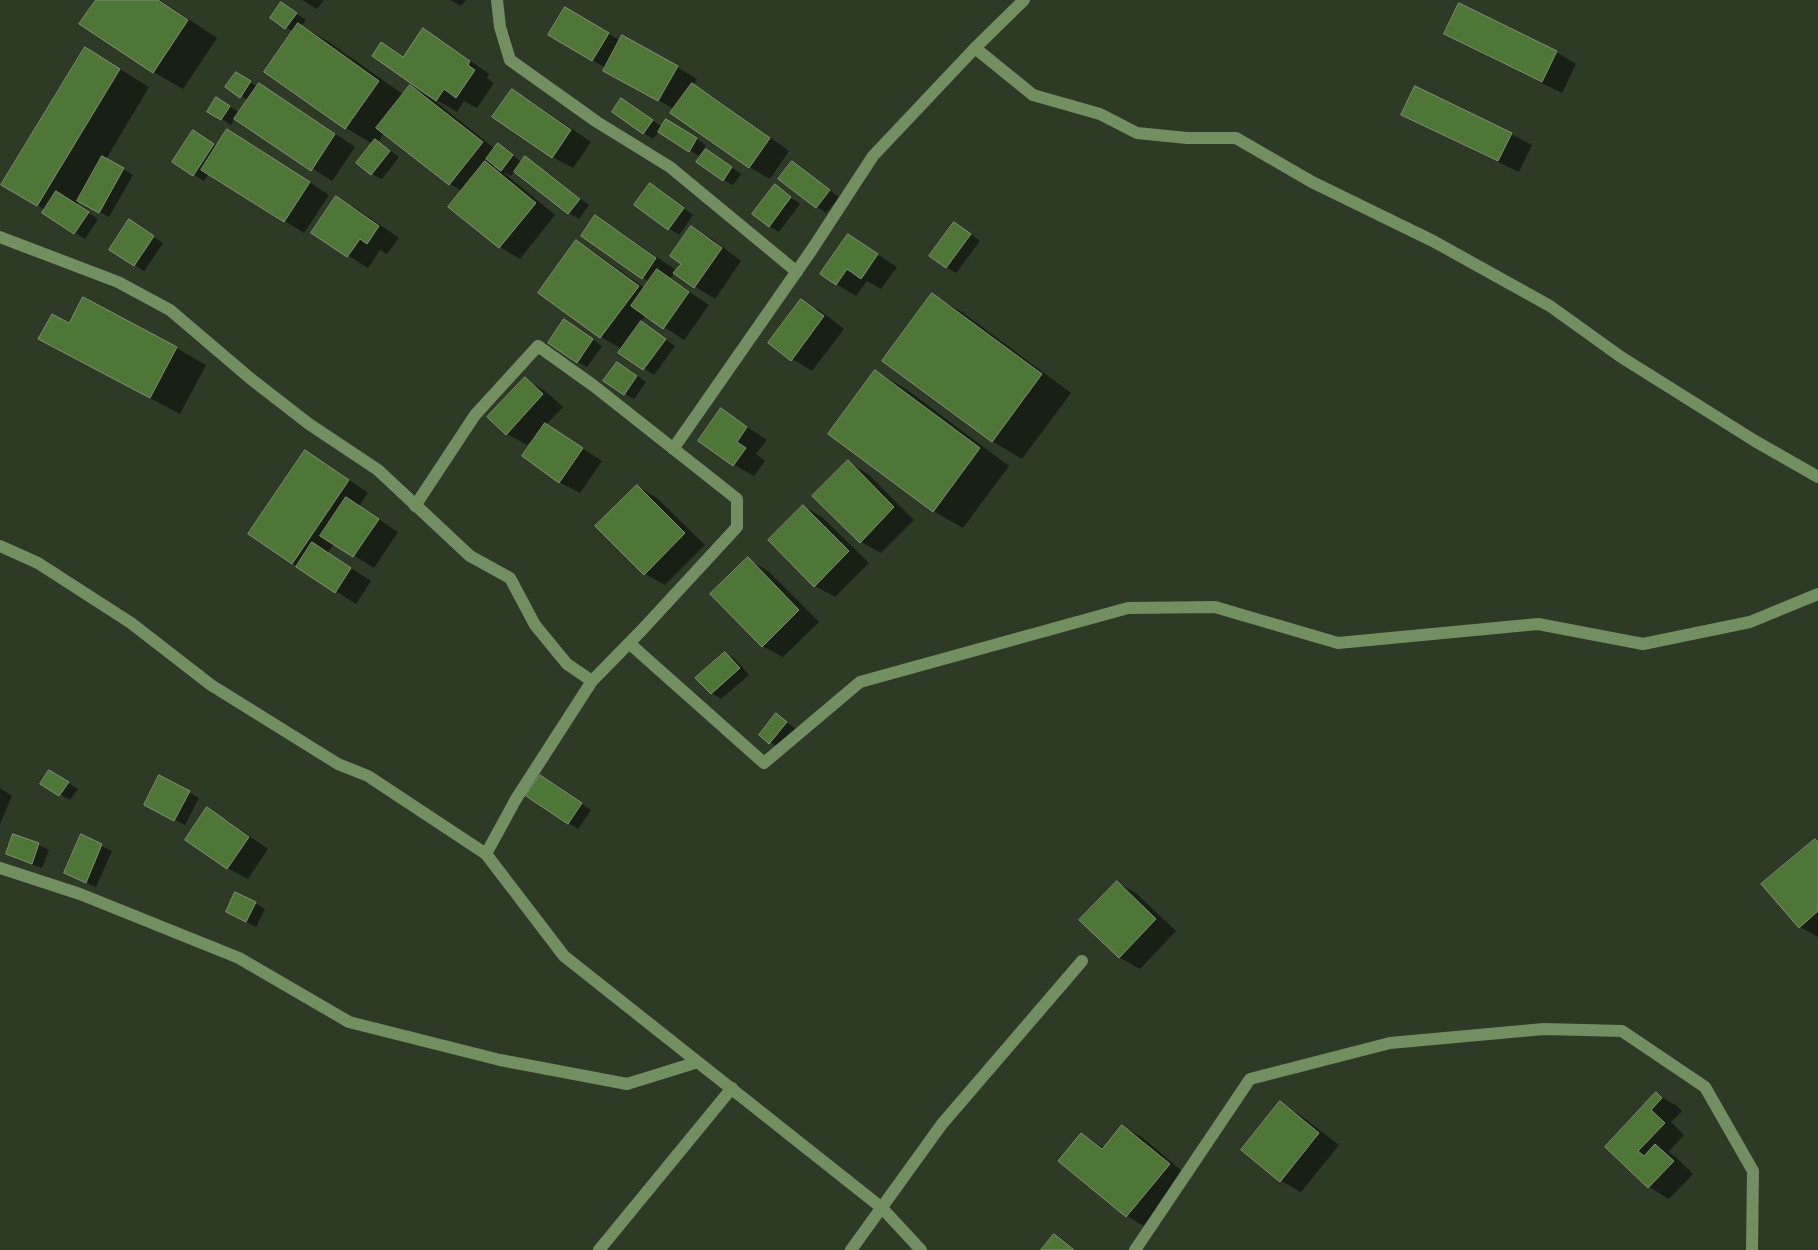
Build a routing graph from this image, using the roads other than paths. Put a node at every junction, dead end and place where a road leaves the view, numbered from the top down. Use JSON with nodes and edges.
{"nodes":[{"id":1,"x":497,"y":0,"type":"edge"},
{"id":2,"x":1024,"y":0,"type":"edge"},
{"id":3,"x":975,"y":48,"type":"junction"},
{"id":4,"x":0,"y":237,"type":"edge"},
{"id":5,"x":796,"y":272,"type":"junction"},
{"id":6,"x":673,"y":448,"type":"junction"},
{"id":7,"x":1818,"y":477,"type":"edge"},
{"id":8,"x":415,"y":506,"type":"junction"},
{"id":9,"x":0,"y":546,"type":"edge"},
{"id":10,"x":1818,"y":594,"type":"edge"},
{"id":11,"x":630,"y":643,"type":"junction"},
{"id":12,"x":592,"y":681,"type":"junction"},
{"id":13,"x":486,"y":854,"type":"junction"},
{"id":14,"x":0,"y":868,"type":"edge"},
{"id":15,"x":1082,"y":961,"type":"dead end"},
{"id":16,"x":698,"y":1062,"type":"junction"},
{"id":17,"x":732,"y":1088,"type":"junction"},
{"id":18,"x":882,"y":1208,"type":"junction"},
{"id":19,"x":599,"y":1250,"type":"edge"},
{"id":20,"x":851,"y":1250,"type":"edge"},
{"id":21,"x":921,"y":1250,"type":"edge"},
{"id":22,"x":1135,"y":1250,"type":"edge"},
{"id":23,"x":1752,"y":1250,"type":"edge"}],
"edges":[{"from":1,"to":5,"type":"street"},
{"from":2,"to":3,"type":"street"},
{"from":3,"to":5,"type":"street"},
{"from":3,"to":7,"type":"street"},
{"from":4,"to":8,"type":"street"},
{"from":5,"to":6,"type":"street"},
{"from":6,"to":8,"type":"street"},
{"from":6,"to":11,"type":"street"},
{"from":8,"to":12,"type":"street"},
{"from":9,"to":13,"type":"street"},
{"from":10,"to":11,"type":"street"},
{"from":11,"to":12,"type":"street"},
{"from":12,"to":13,"type":"street"},
{"from":13,"to":16,"type":"street"},
{"from":14,"to":16,"type":"street"},
{"from":15,"to":18,"type":"street"},
{"from":16,"to":17,"type":"street"},
{"from":17,"to":18,"type":"street"},
{"from":17,"to":19,"type":"street"},
{"from":18,"to":20,"type":"street"},
{"from":18,"to":21,"type":"street"},
{"from":22,"to":23,"type":"street"}]}
